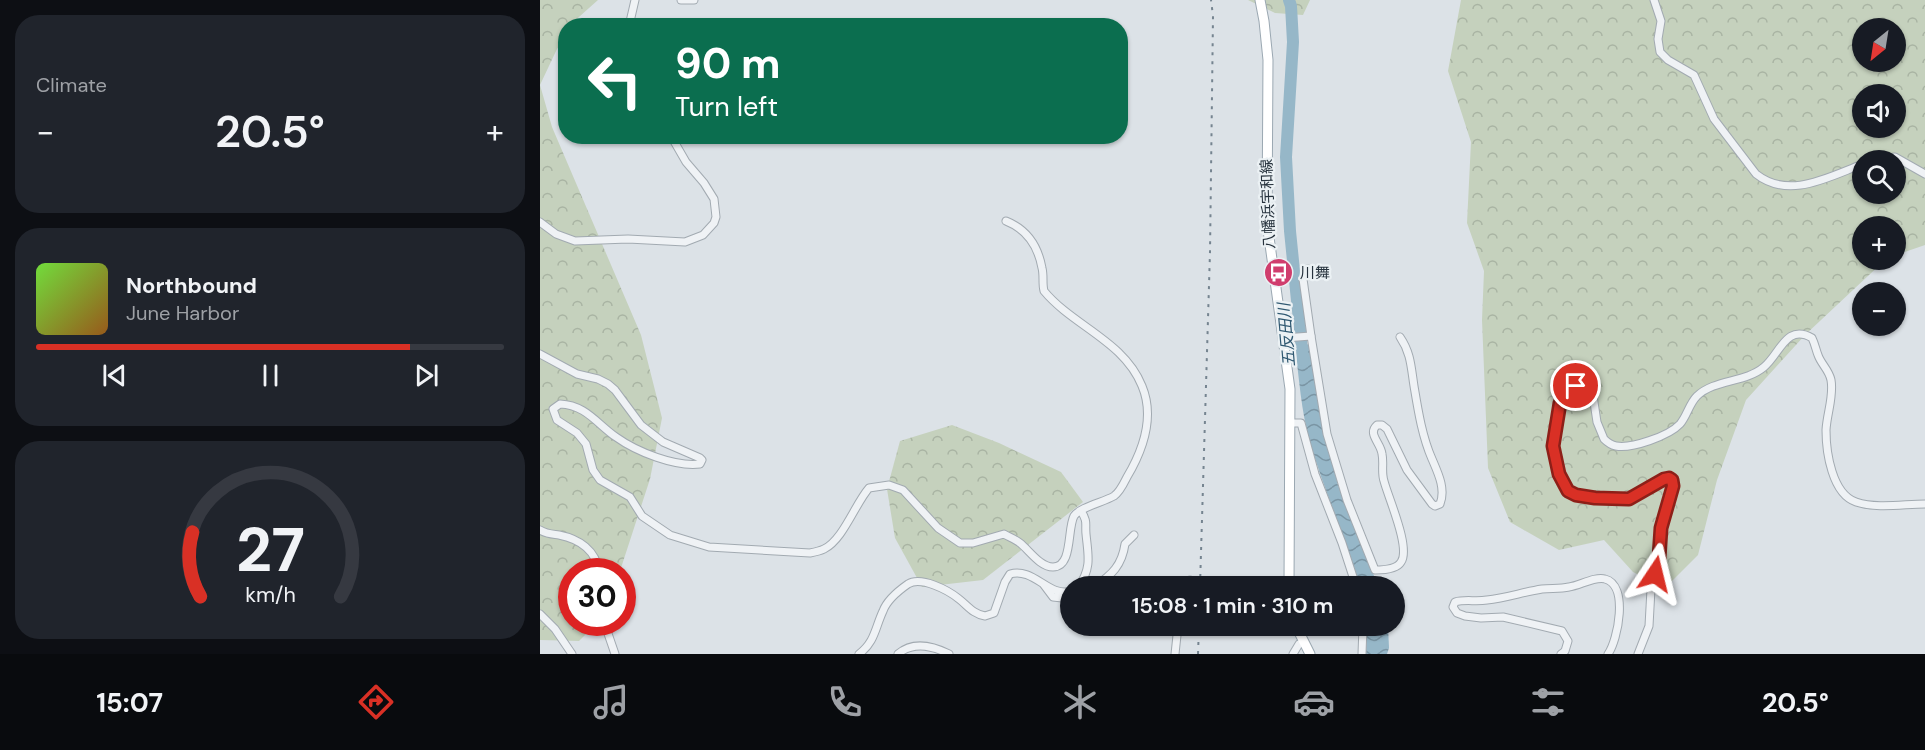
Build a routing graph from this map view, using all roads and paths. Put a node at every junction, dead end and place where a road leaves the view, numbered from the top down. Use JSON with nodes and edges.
{"nodes":[{"id":1,"x":635,"y":0,"type":"edge"},
{"id":2,"x":681,"y":0,"type":"edge"},
{"id":3,"x":694,"y":0,"type":"edge"},
{"id":4,"x":1260,"y":0,"type":"edge"},
{"id":5,"x":1654,"y":0,"type":"edge"},
{"id":6,"x":631,"y":18,"type":"edge"},
{"id":7,"x":676,"y":144,"type":"edge"},
{"id":8,"x":1906,"y":164,"type":"edge"},
{"id":9,"x":1852,"y":168,"type":"edge"},
{"id":10,"x":1925,"y":174,"type":"edge"},
{"id":11,"x":1006,"y":221,"type":"dead end"},
{"id":12,"x":540,"y":222,"type":"edge"},
{"id":13,"x":1308,"y":269,"type":"dead end"},
{"id":14,"x":1310,"y":336,"type":"junction"},
{"id":15,"x":1400,"y":337,"type":"dead end"},
{"id":16,"x":1287,"y":338,"type":"junction"},
{"id":17,"x":540,"y":354,"type":"edge"},
{"id":18,"x":1291,"y":423,"type":"junction"},
{"id":19,"x":1925,"y":504,"type":"edge"},
{"id":20,"x":1082,"y":511,"type":"junction"},
{"id":21,"x":540,"y":531,"type":"edge"},
{"id":22,"x":1134,"y":535,"type":"dead end"},
{"id":23,"x":595,"y":558,"type":"edge"},
{"id":24,"x":1084,"y":576,"type":"edge"},
{"id":25,"x":1110,"y":576,"type":"edge"},
{"id":26,"x":1289,"y":576,"type":"edge"},
{"id":27,"x":1353,"y":576,"type":"edge"},
{"id":28,"x":1040,"y":581,"type":"junction"},
{"id":29,"x":1060,"y":591,"type":"edge"},
{"id":30,"x":1060,"y":598,"type":"edge"},
{"id":31,"x":540,"y":614,"type":"edge"},
{"id":32,"x":609,"y":636,"type":"edge"},
{"id":33,"x":1177,"y":636,"type":"edge"},
{"id":34,"x":1301,"y":636,"type":"edge"},
{"id":35,"x":1363,"y":636,"type":"edge"},
{"id":36,"x":1304,"y":642,"type":"junction"},
{"id":37,"x":572,"y":654,"type":"edge"},
{"id":38,"x":615,"y":654,"type":"edge"},
{"id":39,"x":859,"y":654,"type":"edge"},
{"id":40,"x":898,"y":654,"type":"edge"},
{"id":41,"x":949,"y":654,"type":"edge"},
{"id":42,"x":1175,"y":654,"type":"edge"},
{"id":43,"x":1293,"y":654,"type":"edge"},
{"id":44,"x":1310,"y":654,"type":"edge"},
{"id":45,"x":1362,"y":654,"type":"edge"},
{"id":46,"x":1561,"y":654,"type":"edge"},
{"id":47,"x":1608,"y":654,"type":"edge"},
{"id":48,"x":1638,"y":654,"type":"edge"}],
"edges":[{"from":1,"to":6,"type":"street"},
{"from":2,"to":3,"type":"street"},
{"from":4,"to":16,"type":"main road","name":"八幡浜宇和線"},
{"from":5,"to":9,"type":"street"},
{"from":7,"to":12,"type":"street"},
{"from":8,"to":10,"type":"street"},
{"from":11,"to":20,"type":"street"},
{"from":13,"to":14,"type":"street"},
{"from":14,"to":15,"type":"street"},
{"from":14,"to":16,"type":"street"},
{"from":16,"to":18,"type":"main road","name":"八幡浜宇和線"},
{"from":17,"to":20,"type":"street"},
{"from":18,"to":26,"type":"main road","name":"八幡浜宇和線"},
{"from":18,"to":27,"type":"street"},
{"from":19,"to":48,"type":"street"},
{"from":20,"to":24,"type":"street"},
{"from":21,"to":23,"type":"street"},
{"from":22,"to":25,"type":"street"},
{"from":28,"to":29,"type":"street"},
{"from":28,"to":30,"type":"street"},
{"from":28,"to":39,"type":"street"},
{"from":31,"to":37,"type":"street"},
{"from":32,"to":38,"type":"street"},
{"from":33,"to":42,"type":"street"},
{"from":34,"to":36,"type":"main road"},
{"from":35,"to":45,"type":"street"},
{"from":36,"to":43,"type":"street"},
{"from":36,"to":44,"type":"main road"},
{"from":40,"to":41,"type":"street"},
{"from":46,"to":47,"type":"street"}]}
